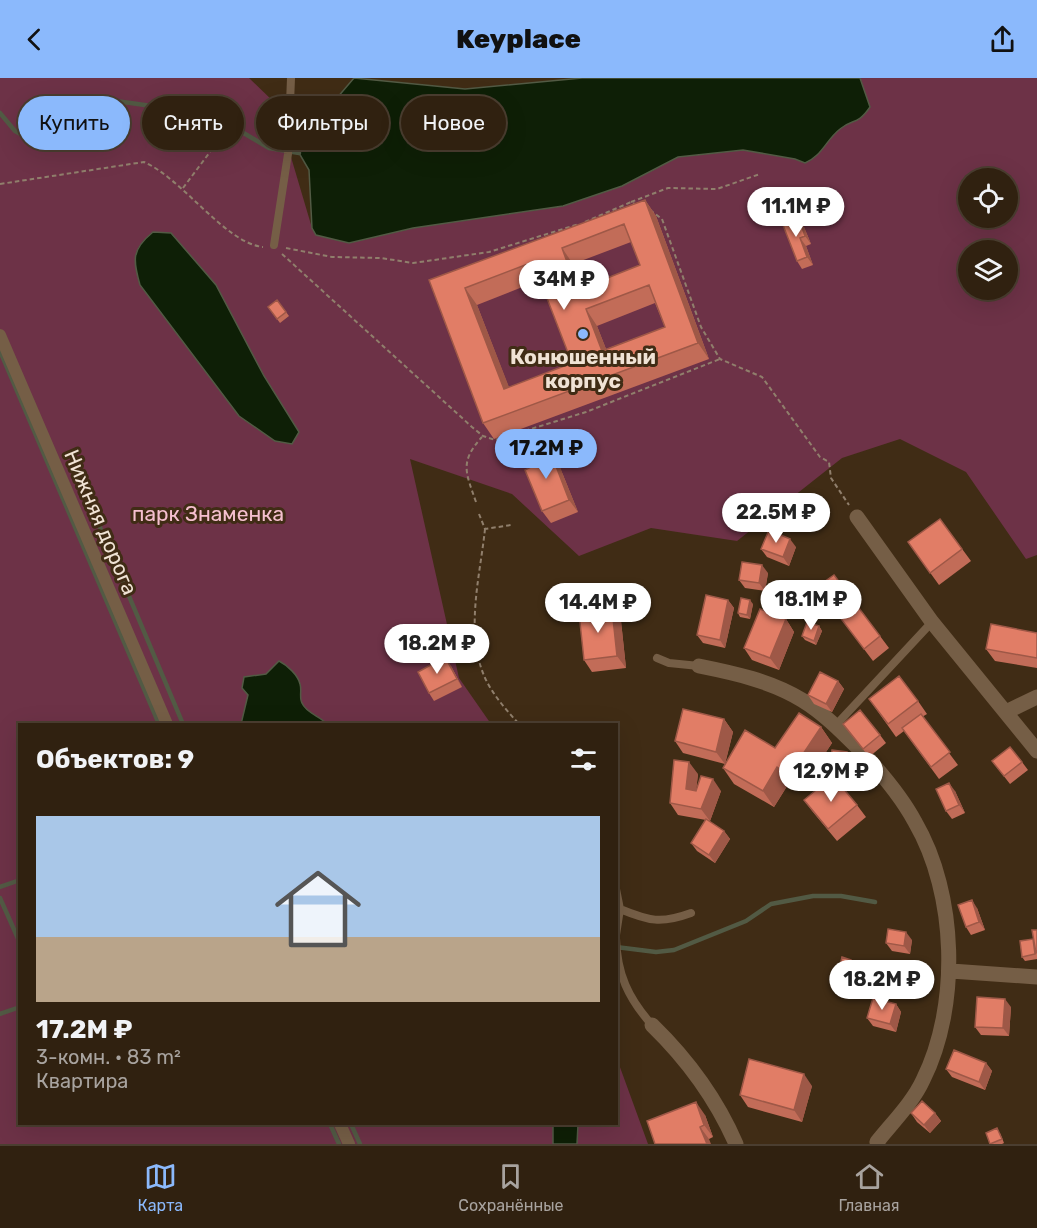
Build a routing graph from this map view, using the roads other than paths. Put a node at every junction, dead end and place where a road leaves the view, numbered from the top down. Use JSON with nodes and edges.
{"nodes":[{"id":1,"x":291,"y":78,"type":"edge"},
{"id":2,"x":274,"y":245,"type":"road end"},
{"id":3,"x":0,"y":335,"type":"edge"},
{"id":4,"x":857,"y":517,"type":"road end"},
{"id":5,"x":932,"y":622,"type":"junction"},
{"id":6,"x":657,"y":658,"type":"dead end"},
{"id":7,"x":699,"y":666,"type":"joint"},
{"id":8,"x":1037,"y":697,"type":"edge"},
{"id":9,"x":1006,"y":712,"type":"junction"},
{"id":10,"x":167,"y":723,"type":"edge"},
{"id":11,"x":836,"y":725,"type":"junction"},
{"id":12,"x":1037,"y":751,"type":"edge"},
{"id":13,"x":618,"y":899,"type":"edge"},
{"id":14,"x":620,"y":909,"type":"junction"},
{"id":15,"x":691,"y":913,"type":"dead end"},
{"id":16,"x":618,"y":922,"type":"edge"},
{"id":17,"x":618,"y":956,"type":"edge"},
{"id":18,"x":951,"y":971,"type":"junction"},
{"id":19,"x":1037,"y":977,"type":"edge"},
{"id":20,"x":652,"y":1024,"type":"joint"},
{"id":21,"x":340,"y":1125,"type":"edge"},
{"id":22,"x":876,"y":1143,"type":"edge"},
{"id":23,"x":349,"y":1144,"type":"edge"},
{"id":24,"x":736,"y":1144,"type":"edge"}],
"edges":[{"from":1,"to":2,"type":"lane"},
{"from":3,"to":10,"type":"street","name":"Нижняя дорога"},
{"from":4,"to":5,"type":"street"},
{"from":5,"to":9,"type":"street"},
{"from":5,"to":11,"type":"lane"},
{"from":6,"to":7,"type":"lane"},
{"from":7,"to":11,"type":"street"},
{"from":8,"to":9,"type":"street"},
{"from":9,"to":12,"type":"street"},
{"from":11,"to":18,"type":"street"},
{"from":13,"to":14,"type":"lane"},
{"from":14,"to":15,"type":"lane"},
{"from":14,"to":16,"type":"lane"},
{"from":17,"to":20,"type":"lane"},
{"from":18,"to":19,"type":"street"},
{"from":18,"to":22,"type":"street"},
{"from":20,"to":24,"type":"street"},
{"from":21,"to":23,"type":"street"}]}
